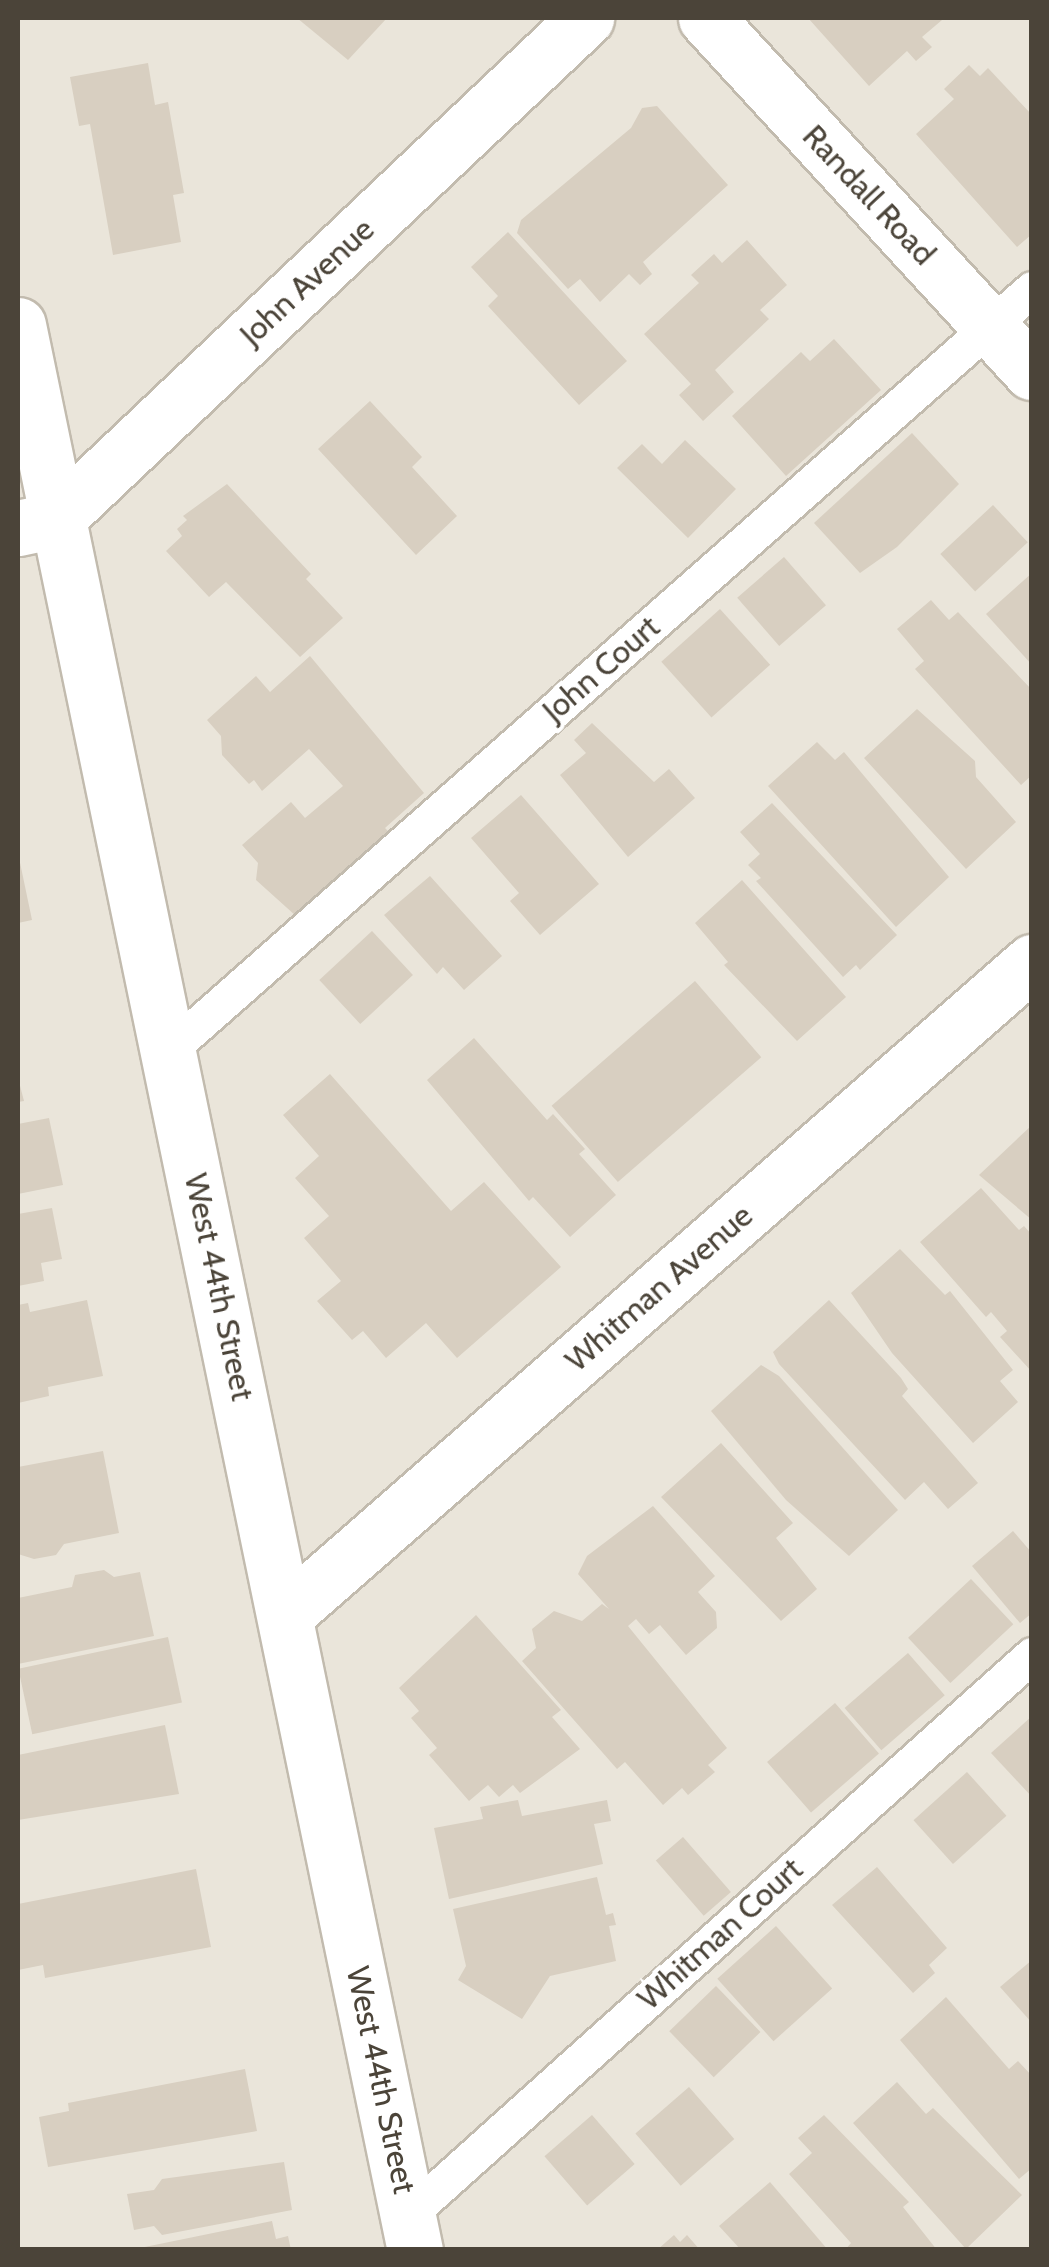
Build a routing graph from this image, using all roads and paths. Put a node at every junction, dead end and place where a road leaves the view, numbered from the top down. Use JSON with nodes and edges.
{"nodes":[{"id":1,"x":586,"y":18,"type":"edge"},
{"id":2,"x":706,"y":18,"type":"edge"},
{"id":3,"x":1032,"y":288,"type":"edge"},
{"id":4,"x":18,"y":325,"type":"edge"},
{"id":5,"x":990,"y":326,"type":"junction"},
{"id":6,"x":1032,"y":372,"type":"edge"},
{"id":7,"x":36,"y":524,"type":"edge"},
{"id":8,"x":1032,"y":962,"type":"edge"},
{"id":9,"x":170,"y":1048,"type":"junction"},
{"id":10,"x":286,"y":1614,"type":"junction"},
{"id":11,"x":1032,"y":1655,"type":"edge"},
{"id":12,"x":412,"y":2232,"type":"edge"}],
"edges":[{"from":1,"to":7,"type":"street","name":"John Avenue"},
{"from":2,"to":5,"type":"street","name":"Randall Road"},
{"from":3,"to":5,"type":"lane","name":"John Court"},
{"from":4,"to":7,"type":"street","name":"West 44th Street"},
{"from":5,"to":6,"type":"street","name":"Randall Road"},
{"from":5,"to":9,"type":"lane","name":"John Court"},
{"from":7,"to":9,"type":"street","name":"West 44th Street"},
{"from":8,"to":10,"type":"street","name":"Whitman Avenue"},
{"from":9,"to":10,"type":"street","name":"West 44th Street"},
{"from":10,"to":12,"type":"street","name":"West 44th Street"},
{"from":11,"to":12,"type":"lane","name":"Whitman Court"}]}
